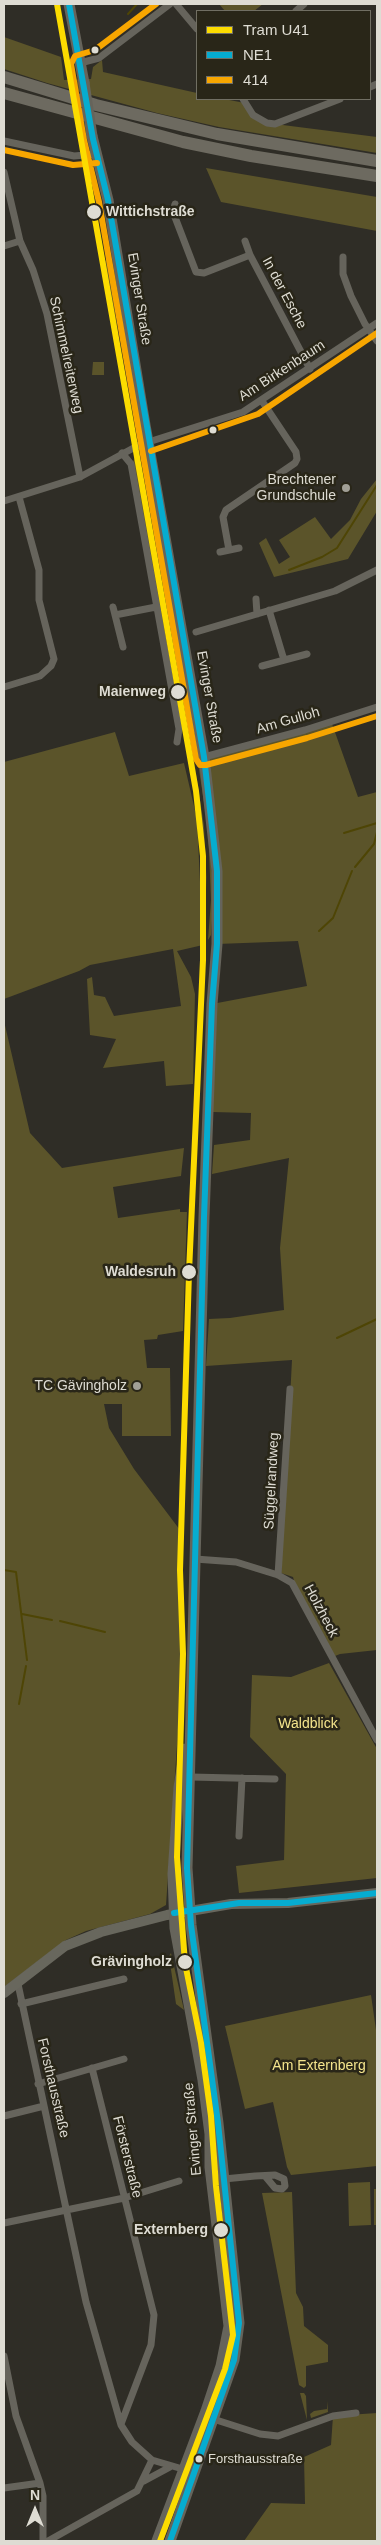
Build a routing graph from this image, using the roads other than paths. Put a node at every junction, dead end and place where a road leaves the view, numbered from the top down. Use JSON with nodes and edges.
{"nodes":[{"id":1,"x":69,"y":4,"type":"edge"},
{"id":2,"x":170,"y":4,"type":"edge"},
{"id":3,"x":176,"y":4,"type":"edge"},
{"id":4,"x":196,"y":28,"type":"edge"},
{"id":5,"x":80,"y":63,"type":"junction"},
{"id":6,"x":4,"y":77,"type":"edge"},
{"id":7,"x":4,"y":93,"type":"edge"},
{"id":8,"x":244,"y":100,"type":"edge"},
{"id":9,"x":337,"y":100,"type":"edge"},
{"id":10,"x":4,"y":141,"type":"edge"},
{"id":11,"x":96,"y":154,"type":"junction"},
{"id":12,"x":377,"y":161,"type":"edge"},
{"id":13,"x":4,"y":172,"type":"edge"},
{"id":14,"x":377,"y":176,"type":"edge"},
{"id":15,"x":175,"y":204,"type":"dead end"},
{"id":16,"x":20,"y":241,"type":"junction"},
{"id":17,"x":245,"y":241,"type":"dead end"},
{"id":18,"x":4,"y":246,"type":"edge"},
{"id":19,"x":250,"y":255,"type":"junction"},
{"id":20,"x":342,"y":257,"type":"dead end"},
{"id":21,"x":377,"y":323,"type":"edge"},
{"id":22,"x":368,"y":329,"type":"junction"},
{"id":23,"x":377,"y":341,"type":"edge"},
{"id":24,"x":310,"y":369,"type":"junction"},
{"id":25,"x":262,"y":401,"type":"junction"},
{"id":26,"x":148,"y":443,"type":"junction"},
{"id":27,"x":122,"y":453,"type":"junction"},
{"id":28,"x":80,"y":477,"type":"junction"},
{"id":29,"x":19,"y":497,"type":"junction"},
{"id":30,"x":4,"y":501,"type":"edge"},
{"id":31,"x":239,"y":548,"type":"dead end"},
{"id":32,"x":229,"y":550,"type":"junction"},
{"id":33,"x":220,"y":552,"type":"dead end"},
{"id":34,"x":377,"y":570,"type":"edge"},
{"id":35,"x":256,"y":599,"type":"dead end"},
{"id":36,"x":156,"y":607,"type":"junction"},
{"id":37,"x":269,"y":610,"type":"junction"},
{"id":38,"x":257,"y":614,"type":"junction"},
{"id":39,"x":196,"y":632,"type":"dead end"},
{"id":40,"x":122,"y":647,"type":"dead end"},
{"id":41,"x":307,"y":654,"type":"dead end"},
{"id":42,"x":284,"y":660,"type":"junction"},
{"id":43,"x":262,"y":666,"type":"dead end"},
{"id":44,"x":4,"y":687,"type":"edge"},
{"id":45,"x":377,"y":707,"type":"edge"},
{"id":46,"x":177,"y":742,"type":"dead end"},
{"id":47,"x":204,"y":757,"type":"junction"},
{"id":48,"x":290,"y":1389,"type":"dead end"},
{"id":49,"x":195,"y":1559,"type":"junction"},
{"id":50,"x":278,"y":1575,"type":"junction"},
{"id":51,"x":191,"y":1705,"type":"junction"},
{"id":52,"x":377,"y":1740,"type":"edge"},
{"id":53,"x":191,"y":1777,"type":"junction"},
{"id":54,"x":242,"y":1778,"type":"junction"},
{"id":55,"x":275,"y":1779,"type":"dead end"},
{"id":56,"x":239,"y":1836,"type":"dead end"},
{"id":57,"x":377,"y":1894,"type":"edge"},
{"id":58,"x":190,"y":1911,"type":"junction"},
{"id":59,"x":174,"y":1914,"type":"junction"},
{"id":60,"x":124,"y":1979,"type":"dead end"},
{"id":61,"x":18,"y":1984,"type":"junction"},
{"id":62,"x":4,"y":1993,"type":"edge"},
{"id":63,"x":22,"y":2004,"type":"junction"},
{"id":64,"x":124,"y":2059,"type":"dead end"},
{"id":65,"x":92,"y":2068,"type":"junction"},
{"id":66,"x":38,"y":2084,"type":"junction"},
{"id":67,"x":44,"y":2106,"type":"junction"},
{"id":68,"x":4,"y":2116,"type":"edge"},
{"id":69,"x":265,"y":2176,"type":"dead end"},
{"id":70,"x":224,"y":2179,"type":"junction"},
{"id":71,"x":179,"y":2181,"type":"dead end"},
{"id":72,"x":124,"y":2198,"type":"junction"},
{"id":73,"x":66,"y":2209,"type":"junction"},
{"id":74,"x":4,"y":2223,"type":"edge"},
{"id":75,"x":4,"y":2356,"type":"edge"},
{"id":76,"x":356,"y":2413,"type":"dead end"},
{"id":77,"x":208,"y":2417,"type":"junction"},
{"id":78,"x":121,"y":2424,"type":"junction"},
{"id":79,"x":152,"y":2460,"type":"junction"},
{"id":80,"x":170,"y":2467,"type":"junction"},
{"id":81,"x":188,"y":2470,"type":"junction"},
{"id":82,"x":144,"y":2481,"type":"junction"},
{"id":83,"x":40,"y":2483,"type":"junction"},
{"id":84,"x":4,"y":2488,"type":"edge"},
{"id":85,"x":43,"y":2541,"type":"edge"},
{"id":86,"x":48,"y":2541,"type":"edge"},
{"id":87,"x":157,"y":2541,"type":"edge"},
{"id":88,"x":170,"y":2541,"type":"edge"}],
"edges":[{"from":1,"to":5,"type":"main road","name":"Evinger Straße"},
{"from":2,"to":5,"type":"street"},
{"from":3,"to":4,"type":"street"},
{"from":5,"to":11,"type":"main road","name":"Evinger Straße","bridge":true},
{"from":6,"to":12,"type":"highway"},
{"from":7,"to":14,"type":"highway"},
{"from":8,"to":9,"type":"street"},
{"from":10,"to":11,"type":"street"},
{"from":11,"to":26,"type":"main road","name":"Evinger Straße"},
{"from":13,"to":16,"type":"street"},
{"from":15,"to":19,"type":"street","name":"In der Esche"},
{"from":16,"to":18,"type":"street"},
{"from":16,"to":28,"type":"street","name":"Schimmelreiterweg"},
{"from":17,"to":19,"type":"street","name":"In der Esche"},
{"from":19,"to":24,"type":"street","name":"In der Esche"},
{"from":20,"to":22,"type":"street"},
{"from":21,"to":22,"type":"street","name":"Am Birkenbaum"},
{"from":22,"to":23,"type":"street"},
{"from":22,"to":24,"type":"street","name":"Am Birkenbaum"},
{"from":24,"to":25,"type":"street","name":"Am Birkenbaum"},
{"from":25,"to":26,"type":"street","name":"Am Birkenbaum"},
{"from":25,"to":32,"type":"street"},
{"from":26,"to":27,"type":"street","name":"Am Birkenbaum"},
{"from":26,"to":47,"type":"main road","name":"Evinger Straße"},
{"from":27,"to":28,"type":"street","name":"Am Birkenbaum"},
{"from":27,"to":36,"type":"street"},
{"from":28,"to":29,"type":"street","name":"Am Birkenbaum"},
{"from":29,"to":30,"type":"street","name":"Am Birkenbaum"},
{"from":29,"to":44,"type":"street"},
{"from":31,"to":32,"type":"street"},
{"from":32,"to":33,"type":"street"},
{"from":34,"to":37,"type":"street"},
{"from":35,"to":38,"type":"street"},
{"from":36,"to":40,"type":"street"},
{"from":36,"to":46,"type":"street"},
{"from":37,"to":38,"type":"street"},
{"from":37,"to":42,"type":"street"},
{"from":38,"to":39,"type":"street"},
{"from":41,"to":42,"type":"street"},
{"from":42,"to":43,"type":"street"},
{"from":45,"to":47,"type":"street","name":"Am Gulloh"},
{"from":47,"to":49,"type":"main road","name":"Evinger Straße"},
{"from":48,"to":50,"type":"street","name":"Süggelrandweg"},
{"from":49,"to":50,"type":"street","name":"Holzheck"},
{"from":49,"to":51,"type":"main road","name":"Evinger Straße"},
{"from":50,"to":52,"type":"street","name":"Holzheck"},
{"from":51,"to":53,"type":"main road","name":"Evinger Straße"},
{"from":51,"to":59,"type":"main road","name":"Evinger Straße"},
{"from":53,"to":54,"type":"street"},
{"from":53,"to":58,"type":"main road","name":"Evinger Straße"},
{"from":54,"to":55,"type":"street"},
{"from":54,"to":56,"type":"street"},
{"from":57,"to":58,"type":"main road"},
{"from":58,"to":59,"type":"main road"},
{"from":58,"to":70,"type":"main road","name":"Evinger Straße"},
{"from":59,"to":61,"type":"main road"},
{"from":59,"to":77,"type":"main road","name":"Evinger Straße"},
{"from":60,"to":63,"type":"street"},
{"from":61,"to":62,"type":"main road"},
{"from":61,"to":63,"type":"street","name":"Forsthausstraße"},
{"from":63,"to":66,"type":"street","name":"Forsthausstraße"},
{"from":64,"to":65,"type":"street"},
{"from":65,"to":66,"type":"street"},
{"from":65,"to":72,"type":"street","name":"Försterstraße"},
{"from":66,"to":67,"type":"street","name":"Forsthausstraße"},
{"from":67,"to":68,"type":"street"},
{"from":67,"to":73,"type":"street","name":"Forsthausstraße"},
{"from":69,"to":70,"type":"street"},
{"from":70,"to":77,"type":"main road","name":"Evinger Straße"},
{"from":71,"to":72,"type":"street"},
{"from":72,"to":73,"type":"street"},
{"from":72,"to":78,"type":"street","name":"Försterstraße"},
{"from":73,"to":74,"type":"street"},
{"from":73,"to":78,"type":"street","name":"Forsthausstraße"},
{"from":75,"to":83,"type":"street"},
{"from":76,"to":77,"type":"street"},
{"from":77,"to":81,"type":"main road","name":"Evinger Straße"},
{"from":78,"to":79,"type":"street","name":"Forsthausstraße"},
{"from":79,"to":80,"type":"street","name":"Forsthausstraße"},
{"from":79,"to":82,"type":"street"},
{"from":80,"to":81,"type":"street","name":"Forsthausstraße"},
{"from":80,"to":82,"type":"street"},
{"from":81,"to":87,"type":"main road","name":"Evinger Straße"},
{"from":81,"to":88,"type":"main road","name":"Evinger Straße"},
{"from":82,"to":86,"type":"street"},
{"from":83,"to":84,"type":"street"},
{"from":83,"to":85,"type":"street"}]}
